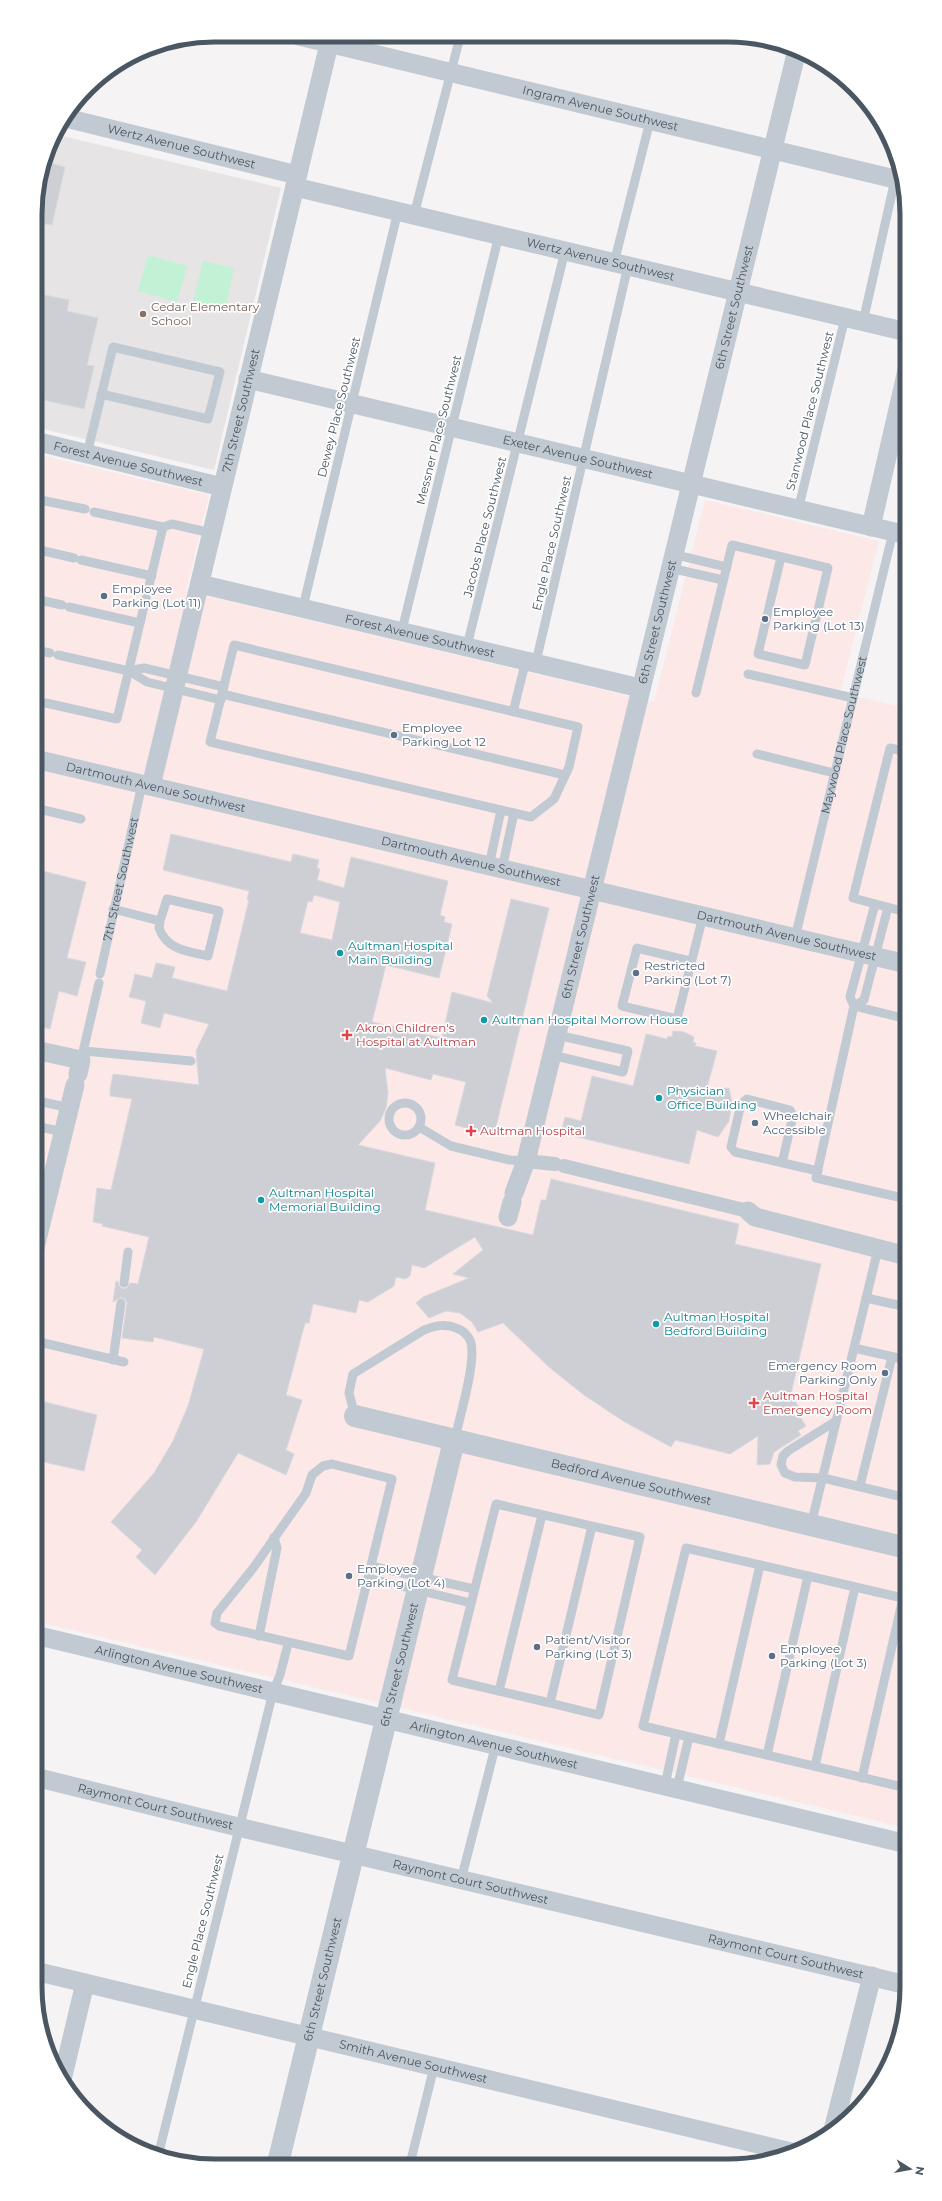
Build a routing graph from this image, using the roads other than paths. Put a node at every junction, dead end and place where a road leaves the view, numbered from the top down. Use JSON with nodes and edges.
{"nodes":[{"id":1,"x":330,"y":42,"type":"edge"},
{"id":2,"x":337,"y":42,"type":"edge"},
{"id":3,"x":458,"y":42,"type":"edge"},
{"id":4,"x":796,"y":56,"type":"edge"},
{"id":5,"x":450,"y":74,"type":"junction"},
{"id":6,"x":70,"y":119,"type":"edge"},
{"id":7,"x":650,"y":121,"type":"junction"},
{"id":8,"x":773,"y":151,"type":"junction"},
{"id":9,"x":895,"y":173,"type":"edge"},
{"id":10,"x":897,"y":180,"type":"edge"},
{"id":11,"x":296,"y":181,"type":"junction"},
{"id":12,"x":406,"y":213,"type":"junction"},
{"id":13,"x":499,"y":235,"type":"junction"},
{"id":14,"x":565,"y":251,"type":"junction"},
{"id":15,"x":621,"y":264,"type":"junction"},
{"id":16,"x":738,"y":292,"type":"junction"},
{"id":17,"x":854,"y":320,"type":"junction"},
{"id":18,"x":900,"y":330,"type":"edge"},
{"id":19,"x":248,"y":378,"type":"junction"},
{"id":20,"x":101,"y":394,"type":"junction"},
{"id":21,"x":900,"y":401,"type":"edge"},
{"id":22,"x":352,"y":403,"type":"junction"},
{"id":23,"x":452,"y":427,"type":"junction"},
{"id":24,"x":42,"y":443,"type":"edge"},
{"id":25,"x":519,"y":443,"type":"junction"},
{"id":26,"x":87,"y":454,"type":"junction"},
{"id":27,"x":585,"y":459,"type":"junction"},
{"id":28,"x":691,"y":484,"type":"junction"},
{"id":29,"x":222,"y":487,"type":"junction"},
{"id":30,"x":42,"y":501,"type":"edge"},
{"id":31,"x":798,"y":510,"type":"junction"},
{"id":32,"x":163,"y":527,"type":"junction"},
{"id":33,"x":871,"y":527,"type":"junction"},
{"id":34,"x":211,"y":533,"type":"junction"},
{"id":35,"x":900,"y":534,"type":"edge"},
{"id":36,"x":42,"y":551,"type":"edge"},
{"id":37,"x":781,"y":557,"type":"junction"},
{"id":38,"x":672,"y":561,"type":"junction"},
{"id":39,"x":727,"y":567,"type":"junction"},
{"id":40,"x":152,"y":576,"type":"junction"},
{"id":41,"x":723,"y":580,"type":"junction"},
{"id":42,"x":200,"y":584,"type":"junction"},
{"id":43,"x":42,"y":601,"type":"edge"},
{"id":44,"x":303,"y":607,"type":"junction"},
{"id":45,"x":140,"y":623,"type":"junction"},
{"id":46,"x":402,"y":630,"type":"junction"},
{"id":47,"x":467,"y":646,"type":"junction"},
{"id":48,"x":42,"y":651,"type":"edge"},
{"id":49,"x":531,"y":661,"type":"junction"},
{"id":50,"x":129,"y":671,"type":"junction"},
{"id":51,"x":748,"y":674,"type":"dead end"},
{"id":52,"x":177,"y":683,"type":"junction"},
{"id":53,"x":640,"y":688,"type":"junction"},
{"id":54,"x":696,"y":693,"type":"dead end"},
{"id":55,"x":222,"y":694,"type":"junction"},
{"id":56,"x":853,"y":698,"type":"junction"},
{"id":57,"x":42,"y":702,"type":"edge"},
{"id":58,"x":513,"y":712,"type":"junction"},
{"id":59,"x":900,"y":750,"type":"edge"},
{"id":60,"x":757,"y":754,"type":"dead end"},
{"id":61,"x":42,"y":761,"type":"edge"},
{"id":62,"x":834,"y":774,"type":"junction"},
{"id":63,"x":565,"y":775,"type":"junction"},
{"id":64,"x":146,"y":785,"type":"junction"},
{"id":65,"x":42,"y":810,"type":"edge"},
{"id":66,"x":501,"y":810,"type":"junction"},
{"id":67,"x":514,"y":814,"type":"junction"},
{"id":68,"x":81,"y":819,"type":"dead end"},
{"id":69,"x":495,"y":867,"type":"junction"},
{"id":70,"x":592,"y":890,"type":"junction"},
{"id":71,"x":875,"y":904,"type":"junction"},
{"id":72,"x":888,"y":907,"type":"junction"},
{"id":73,"x":113,"y":910,"type":"junction"},
{"id":74,"x":900,"y":910,"type":"edge"},
{"id":75,"x":703,"y":916,"type":"junction"},
{"id":76,"x":160,"y":921,"type":"junction"},
{"id":77,"x":795,"y":938,"type":"junction"},
{"id":78,"x":868,"y":955,"type":"junction"},
{"id":79,"x":691,"y":961,"type":"junction"},
{"id":80,"x":900,"y":962,"type":"edge"},
{"id":81,"x":854,"y":1006,"type":"junction"},
{"id":82,"x":900,"y":1017,"type":"edge"},
{"id":83,"x":557,"y":1035,"type":"junction"},
{"id":84,"x":42,"y":1053,"type":"edge"},
{"id":85,"x":552,"y":1055,"type":"junction"},
{"id":86,"x":191,"y":1061,"type":"dead end"},
{"id":87,"x":80,"y":1068,"type":"junction"},
{"id":88,"x":42,"y":1102,"type":"edge"},
{"id":89,"x":70,"y":1108,"type":"junction"},
{"id":90,"x":42,"y":1127,"type":"edge"},
{"id":91,"x":420,"y":1127,"type":"dead end"},
{"id":92,"x":64,"y":1132,"type":"junction"},
{"id":93,"x":526,"y":1161,"type":"junction"},
{"id":94,"x":782,"y":1163,"type":"junction"},
{"id":95,"x":818,"y":1171,"type":"junction"},
{"id":96,"x":900,"y":1197,"type":"edge"},
{"id":97,"x":511,"y":1204,"type":"dead end"},
{"id":98,"x":748,"y":1210,"type":"joint"},
{"id":99,"x":42,"y":1220,"type":"edge"},
{"id":100,"x":878,"y":1249,"type":"junction"},
{"id":101,"x":128,"y":1252,"type":"dead end"},
{"id":102,"x":900,"y":1254,"type":"edge"},
{"id":103,"x":124,"y":1282,"type":"dead end"},
{"id":104,"x":866,"y":1298,"type":"junction"},
{"id":105,"x":121,"y":1303,"type":"dead end"},
{"id":106,"x":900,"y":1305,"type":"edge"},
{"id":107,"x":42,"y":1343,"type":"edge"},
{"id":108,"x":854,"y":1348,"type":"junction"},
{"id":109,"x":892,"y":1357,"type":"junction"},
{"id":110,"x":900,"y":1359,"type":"edge"},
{"id":111,"x":113,"y":1360,"type":"junction"},
{"id":112,"x":124,"y":1362,"type":"dead end"},
{"id":113,"x":355,"y":1416,"type":"joint"},
{"id":114,"x":836,"y":1421,"type":"junction"},
{"id":115,"x":454,"y":1441,"type":"junction"},
{"id":116,"x":823,"y":1478,"type":"junction"},
{"id":117,"x":860,"y":1486,"type":"junction"},
{"id":118,"x":900,"y":1496,"type":"edge"},
{"id":119,"x":542,"y":1515,"type":"junction"},
{"id":120,"x":811,"y":1525,"type":"junction"},
{"id":121,"x":592,"y":1526,"type":"junction"},
{"id":122,"x":274,"y":1537,"type":"junction"},
{"id":123,"x":900,"y":1546,"type":"edge"},
{"id":124,"x":760,"y":1565,"type":"junction"},
{"id":125,"x":371,"y":1566,"type":"junction"},
{"id":126,"x":808,"y":1576,"type":"junction"},
{"id":127,"x":368,"y":1578,"type":"junction"},
{"id":128,"x":420,"y":1584,"type":"junction"},
{"id":129,"x":855,"y":1587,"type":"junction"},
{"id":130,"x":474,"y":1590,"type":"junction"},
{"id":131,"x":900,"y":1598,"type":"edge"},
{"id":132,"x":471,"y":1603,"type":"junction"},
{"id":133,"x":900,"y":1620,"type":"edge"},
{"id":134,"x":259,"y":1636,"type":"junction"},
{"id":135,"x":42,"y":1637,"type":"edge"},
{"id":136,"x":288,"y":1644,"type":"junction"},
{"id":137,"x":499,"y":1691,"type":"junction"},
{"id":138,"x":272,"y":1692,"type":"junction"},
{"id":139,"x":550,"y":1703,"type":"junction"},
{"id":140,"x":388,"y":1719,"type":"junction"},
{"id":141,"x":676,"y":1734,"type":"junction"},
{"id":142,"x":689,"y":1737,"type":"junction"},
{"id":143,"x":496,"y":1744,"type":"junction"},
{"id":144,"x":719,"y":1744,"type":"junction"},
{"id":145,"x":767,"y":1755,"type":"junction"},
{"id":146,"x":814,"y":1766,"type":"junction"},
{"id":147,"x":862,"y":1778,"type":"junction"},
{"id":148,"x":42,"y":1779,"type":"edge"},
{"id":149,"x":900,"y":1786,"type":"edge"},
{"id":150,"x":671,"y":1787,"type":"junction"},
{"id":151,"x":238,"y":1827,"type":"junction"},
{"id":152,"x":900,"y":1842,"type":"edge"},
{"id":153,"x":354,"y":1854,"type":"junction"},
{"id":154,"x":461,"y":1880,"type":"junction"},
{"id":155,"x":42,"y":1973,"type":"edge"},
{"id":156,"x":872,"y":1976,"type":"junction"},
{"id":157,"x":900,"y":1983,"type":"edge"},
{"id":158,"x":85,"y":1984,"type":"junction"},
{"id":159,"x":194,"y":2010,"type":"junction"},
{"id":160,"x":309,"y":2037,"type":"junction"},
{"id":161,"x":434,"y":2067,"type":"junction"},
{"id":162,"x":64,"y":2071,"type":"edge"},
{"id":163,"x":835,"y":2122,"type":"edge"},
{"id":164,"x":159,"y":2150,"type":"edge"},
{"id":165,"x":783,"y":2150,"type":"edge"},
{"id":166,"x":279,"y":2159,"type":"edge"},
{"id":167,"x":411,"y":2159,"type":"edge"}],
"edges":[{"from":1,"to":11,"type":"street","name":"7th Street Southwest"},
{"from":2,"to":5,"type":"street","name":"Ingram Avenue Southwest"},
{"from":3,"to":5,"type":"lane","name":"Dewey Place Southwest"},
{"from":4,"to":8,"type":"street","name":"6th Street Southwest"},
{"from":5,"to":7,"type":"street","name":"Ingram Avenue Southwest"},
{"from":5,"to":12,"type":"lane","name":"Dewey Place Southwest"},
{"from":6,"to":11,"type":"street","name":"Wertz Avenue Southwest"},
{"from":7,"to":8,"type":"street","name":"Ingram Avenue Southwest"},
{"from":7,"to":15,"type":"lane","name":"Engle Place Southwest"},
{"from":8,"to":9,"type":"street","name":"Ingram Avenue Southwest"},
{"from":8,"to":16,"type":"street","name":"6th Street Southwest"},
{"from":10,"to":17,"type":"lane","name":"Stanwood Place Southwest"},
{"from":11,"to":12,"type":"street","name":"Wertz Avenue Southwest"},
{"from":11,"to":19,"type":"street","name":"7th Street Southwest"},
{"from":12,"to":13,"type":"street","name":"Wertz Avenue Southwest"},
{"from":12,"to":22,"type":"lane","name":"Dewey Place Southwest"},
{"from":13,"to":14,"type":"street","name":"Wertz Avenue Southwest"},
{"from":13,"to":23,"type":"lane","name":"Messner Place Southwest"},
{"from":14,"to":15,"type":"street","name":"Wertz Avenue Southwest"},
{"from":14,"to":25,"type":"lane","name":"Jacobs Place Southwest"},
{"from":15,"to":16,"type":"street","name":"Wertz Avenue Southwest"},
{"from":15,"to":27,"type":"lane","name":"Engle Place Southwest"},
{"from":16,"to":17,"type":"street","name":"Wertz Avenue Southwest"},
{"from":16,"to":28,"type":"street","name":"6th Street Southwest"},
{"from":17,"to":18,"type":"street","name":"Wertz Avenue Southwest"},
{"from":17,"to":31,"type":"lane","name":"Stanwood Place Southwest"},
{"from":19,"to":22,"type":"street","name":"Exeter Avenue Southwest"},
{"from":19,"to":29,"type":"street","name":"7th Street Southwest"},
{"from":20,"to":20,"type":"lane"},
{"from":20,"to":26,"type":"lane"},
{"from":21,"to":33,"type":"street"},
{"from":22,"to":23,"type":"street","name":"Exeter Avenue Southwest"},
{"from":22,"to":44,"type":"lane","name":"Dewey Place Southwest"},
{"from":23,"to":25,"type":"street","name":"Exeter Avenue Southwest"},
{"from":23,"to":46,"type":"lane","name":"Messner Place Southwest"},
{"from":24,"to":26,"type":"street","name":"Forest Avenue Southwest"},
{"from":25,"to":27,"type":"street","name":"Exeter Avenue Southwest"},
{"from":25,"to":47,"type":"lane","name":"Jacobs Place Southwest"},
{"from":26,"to":29,"type":"street","name":"Forest Avenue Southwest"},
{"from":27,"to":28,"type":"street","name":"Exeter Avenue Southwest"},
{"from":27,"to":49,"type":"lane","name":"Engle Place Southwest"},
{"from":28,"to":31,"type":"street","name":"Exeter Avenue Southwest"},
{"from":28,"to":38,"type":"street","name":"6th Street Southwest"},
{"from":29,"to":34,"type":"street","name":"7th Street Southwest"},
{"from":30,"to":32,"type":"lane"},
{"from":31,"to":33,"type":"street","name":"Exeter Avenue Southwest"},
{"from":32,"to":34,"type":"lane"},
{"from":32,"to":40,"type":"lane"},
{"from":33,"to":35,"type":"street","name":"Exeter Avenue Southwest"},
{"from":34,"to":42,"type":"street","name":"7th Street Southwest"},
{"from":35,"to":56,"type":"lane","name":"Maywood Place Southwest"},
{"from":36,"to":40,"type":"lane"},
{"from":37,"to":37,"type":"lane"},
{"from":37,"to":39,"type":"lane"},
{"from":38,"to":39,"type":"lane"},
{"from":38,"to":41,"type":"lane"},
{"from":38,"to":53,"type":"street","name":"6th Street Southwest"},
{"from":39,"to":41,"type":"lane"},
{"from":40,"to":45,"type":"lane"},
{"from":41,"to":54,"type":"lane"},
{"from":42,"to":44,"type":"street","name":"Forest Avenue Southwest"},
{"from":42,"to":52,"type":"street","name":"7th Street Southwest"},
{"from":43,"to":45,"type":"lane"},
{"from":44,"to":46,"type":"street","name":"Forest Avenue Southwest"},
{"from":45,"to":50,"type":"lane"},
{"from":46,"to":47,"type":"street","name":"Forest Avenue Southwest"},
{"from":47,"to":49,"type":"street","name":"Forest Avenue Southwest"},
{"from":48,"to":50,"type":"lane"},
{"from":49,"to":53,"type":"street","name":"Forest Avenue Southwest"},
{"from":49,"to":58,"type":"lane","name":"Engle Place Southwest"},
{"from":50,"to":52,"type":"lane"},
{"from":50,"to":52,"type":"lane"},
{"from":50,"to":57,"type":"lane"},
{"from":51,"to":56,"type":"lane"},
{"from":52,"to":55,"type":"lane"},
{"from":52,"to":55,"type":"lane"},
{"from":52,"to":64,"type":"street","name":"7th Street Southwest"},
{"from":53,"to":70,"type":"street","name":"6th Street Southwest"},
{"from":55,"to":58,"type":"lane"},
{"from":55,"to":63,"type":"lane"},
{"from":55,"to":66,"type":"lane"},
{"from":56,"to":62,"type":"lane","name":"Maywood Place Southwest"},
{"from":58,"to":63,"type":"lane"},
{"from":59,"to":71,"type":"lane"},
{"from":60,"to":62,"type":"lane"},
{"from":61,"to":64,"type":"street","name":"Dartmouth Avenue Southwest"},
{"from":62,"to":77,"type":"lane","name":"Maywood Place Southwest"},
{"from":63,"to":67,"type":"lane"},
{"from":64,"to":69,"type":"street","name":"Dartmouth Avenue Southwest"},
{"from":64,"to":73,"type":"lane","name":"7th Street Southwest"},
{"from":65,"to":68,"type":"lane"},
{"from":66,"to":67,"type":"lane"},
{"from":66,"to":69,"type":"lane"},
{"from":67,"to":69,"type":"lane"},
{"from":69,"to":70,"type":"street","name":"Dartmouth Avenue Southwest"},
{"from":70,"to":75,"type":"street","name":"Dartmouth Avenue Southwest"},
{"from":70,"to":83,"type":"street","name":"6th Street Southwest"},
{"from":71,"to":72,"type":"lane"},
{"from":71,"to":78,"type":"lane"},
{"from":72,"to":74,"type":"lane"},
{"from":72,"to":78,"type":"lane"},
{"from":73,"to":76,"type":"lane"},
{"from":73,"to":87,"type":"lane","name":"7th Street Southwest"},
{"from":75,"to":77,"type":"street","name":"Dartmouth Avenue Southwest"},
{"from":75,"to":79,"type":"lane"},
{"from":76,"to":76,"type":"lane"},
{"from":77,"to":78,"type":"street","name":"Dartmouth Avenue Southwest"},
{"from":78,"to":80,"type":"street","name":"Dartmouth Avenue Southwest"},
{"from":78,"to":81,"type":"lane"},
{"from":78,"to":81,"type":"lane"},
{"from":79,"to":79,"type":"lane"},
{"from":81,"to":82,"type":"lane"},
{"from":81,"to":95,"type":"lane"},
{"from":83,"to":85,"type":"street","name":"6th Street Southwest"},
{"from":83,"to":85,"type":"lane"},
{"from":84,"to":87,"type":"street"},
{"from":85,"to":93,"type":"street","name":"6th Street Southwest"},
{"from":86,"to":87,"type":"lane"},
{"from":87,"to":89,"type":"street","name":"7th Street Southwest"},
{"from":88,"to":89,"type":"lane"},
{"from":89,"to":92,"type":"street","name":"7th Street Southwest"},
{"from":90,"to":92,"type":"lane"},
{"from":91,"to":93,"type":"lane"},
{"from":92,"to":99,"type":"street","name":"7th Street Southwest"},
{"from":93,"to":97,"type":"street","name":"6th Street Southwest"},
{"from":93,"to":98,"type":"street"},
{"from":94,"to":94,"type":"lane"},
{"from":94,"to":95,"type":"lane"},
{"from":95,"to":96,"type":"lane"},
{"from":98,"to":100,"type":"street"},
{"from":100,"to":102,"type":"street"},
{"from":100,"to":104,"type":"lane"},
{"from":101,"to":103,"type":"lane"},
{"from":104,"to":106,"type":"lane"},
{"from":104,"to":108,"type":"lane"},
{"from":105,"to":111,"type":"lane"},
{"from":107,"to":111,"type":"lane"},
{"from":108,"to":109,"type":"lane"},
{"from":108,"to":114,"type":"lane"},
{"from":109,"to":110,"type":"lane"},
{"from":109,"to":117,"type":"lane"},
{"from":111,"to":112,"type":"lane"},
{"from":113,"to":115,"type":"street","name":"Bedford Avenue Southwest"},
{"from":113,"to":115,"type":"lane","name":"6th Street Southwest"},
{"from":114,"to":116,"type":"lane"},
{"from":114,"to":116,"type":"lane"},
{"from":115,"to":120,"type":"street","name":"Bedford Avenue Southwest"},
{"from":115,"to":128,"type":"street","name":"6th Street Southwest"},
{"from":116,"to":117,"type":"lane"},
{"from":116,"to":120,"type":"lane"},
{"from":117,"to":118,"type":"lane"},
{"from":119,"to":121,"type":"lane"},
{"from":119,"to":130,"type":"lane"},
{"from":119,"to":137,"type":"lane"},
{"from":120,"to":123,"type":"street","name":"Bedford Avenue Southwest"},
{"from":121,"to":139,"type":"lane"},
{"from":121,"to":139,"type":"lane"},
{"from":122,"to":125,"type":"lane"},
{"from":122,"to":134,"type":"lane"},
{"from":122,"to":134,"type":"lane"},
{"from":124,"to":126,"type":"lane"},
{"from":124,"to":141,"type":"lane"},
{"from":124,"to":144,"type":"lane"},
{"from":125,"to":127,"type":"lane"},
{"from":125,"to":128,"type":"lane"},
{"from":126,"to":129,"type":"lane"},
{"from":126,"to":145,"type":"lane"},
{"from":127,"to":128,"type":"lane"},
{"from":127,"to":136,"type":"lane"},
{"from":128,"to":130,"type":"lane"},
{"from":128,"to":132,"type":"lane"},
{"from":128,"to":140,"type":"street","name":"6th Street Southwest"},
{"from":129,"to":131,"type":"lane"},
{"from":129,"to":146,"type":"lane"},
{"from":130,"to":132,"type":"lane"},
{"from":132,"to":137,"type":"lane"},
{"from":133,"to":147,"type":"lane"},
{"from":134,"to":136,"type":"lane"},
{"from":135,"to":138,"type":"street","name":"Arlington Avenue Southwest"},
{"from":136,"to":138,"type":"lane","name":"Engle Place Southwest"},
{"from":137,"to":139,"type":"lane"},
{"from":138,"to":140,"type":"street","name":"Arlington Avenue Southwest"},
{"from":138,"to":151,"type":"lane","name":"Engle Place Southwest"},
{"from":140,"to":143,"type":"street","name":"Arlington Avenue Southwest"},
{"from":140,"to":153,"type":"street","name":"6th Street Southwest"},
{"from":141,"to":142,"type":"lane"},
{"from":141,"to":150,"type":"lane"},
{"from":142,"to":144,"type":"lane"},
{"from":142,"to":150,"type":"lane"},
{"from":143,"to":150,"type":"street","name":"Arlington Avenue Southwest"},
{"from":143,"to":154,"type":"lane"},
{"from":144,"to":145,"type":"lane"},
{"from":145,"to":146,"type":"lane"},
{"from":146,"to":147,"type":"lane"},
{"from":147,"to":149,"type":"lane"},
{"from":148,"to":151,"type":"street","name":"Raymont Court Southwest"},
{"from":150,"to":152,"type":"street","name":"Arlington Avenue Southwest"},
{"from":151,"to":153,"type":"street","name":"Raymont Court Southwest"},
{"from":151,"to":159,"type":"lane","name":"Engle Place Southwest"},
{"from":153,"to":154,"type":"street","name":"Raymont Court Southwest"},
{"from":153,"to":160,"type":"street","name":"6th Street Southwest"},
{"from":154,"to":156,"type":"street","name":"Raymont Court Southwest"},
{"from":155,"to":158,"type":"street","name":"Smith Avenue Southwest"},
{"from":156,"to":157,"type":"street","name":"Raymont Court Southwest"},
{"from":156,"to":163,"type":"street"},
{"from":158,"to":159,"type":"street","name":"Smith Avenue Southwest"},
{"from":158,"to":162,"type":"street"},
{"from":159,"to":160,"type":"street","name":"Smith Avenue Southwest"},
{"from":159,"to":164,"type":"lane","name":"Engle Place Southwest"},
{"from":160,"to":161,"type":"street","name":"Smith Avenue Southwest"},
{"from":160,"to":166,"type":"street","name":"6th Street Southwest"},
{"from":161,"to":165,"type":"street","name":"Smith Avenue Southwest"},
{"from":161,"to":167,"type":"lane"}]}
